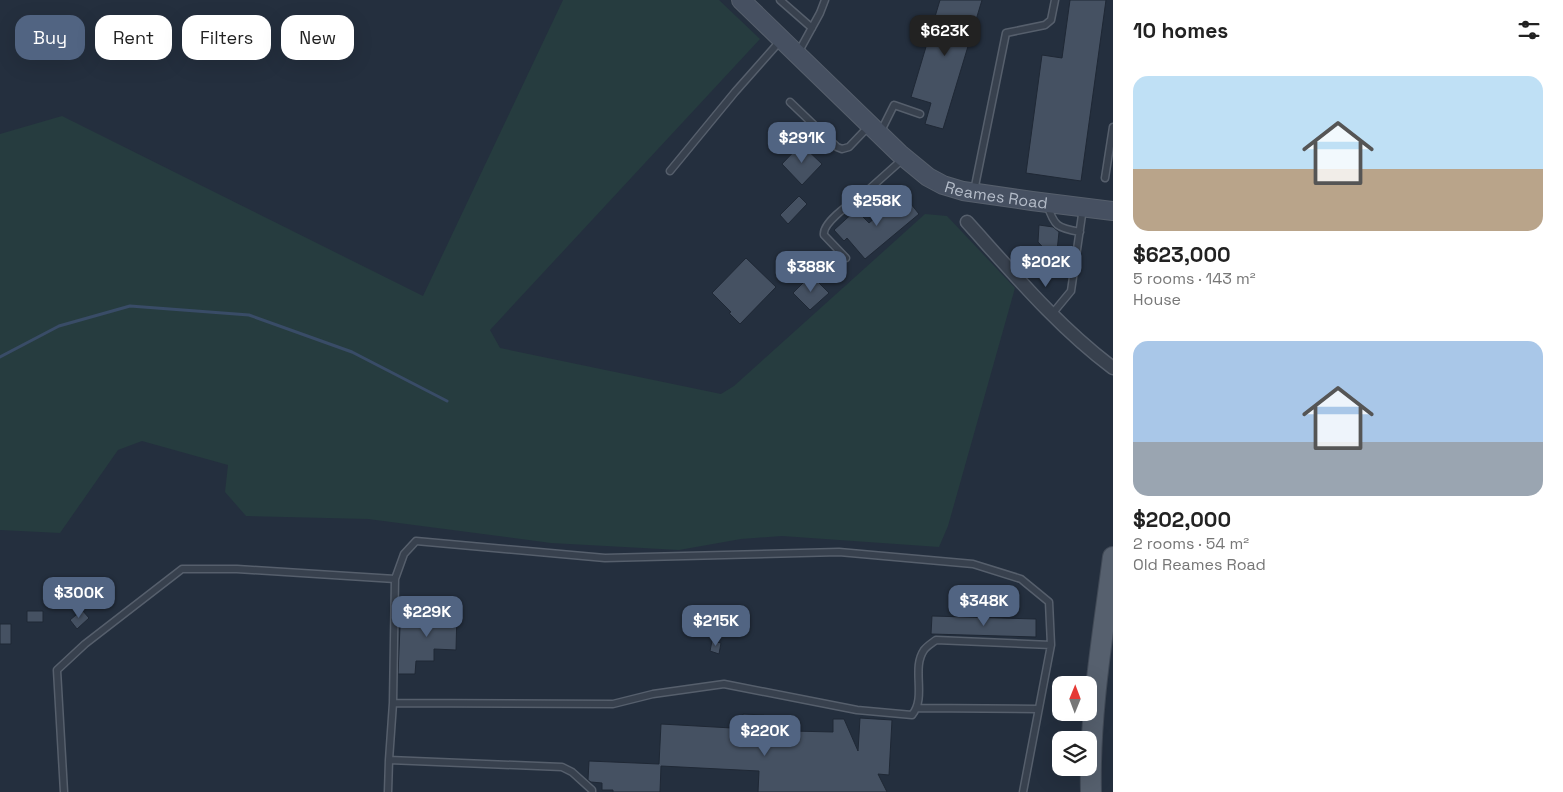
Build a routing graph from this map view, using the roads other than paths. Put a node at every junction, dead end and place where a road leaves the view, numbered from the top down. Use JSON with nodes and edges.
{"nodes":[{"id":1,"x":741,"y":0,"type":"edge"},
{"id":2,"x":780,"y":0,"type":"edge"},
{"id":3,"x":825,"y":0,"type":"edge"},
{"id":4,"x":1055,"y":0,"type":"edge"},
{"id":5,"x":812,"y":28,"type":"junction"},
{"id":6,"x":782,"y":39,"type":"junction"},
{"id":7,"x":797,"y":54,"type":"junction"},
{"id":8,"x":790,"y":102,"type":"dead end"},
{"id":9,"x":920,"y":114,"type":"dead end"},
{"id":10,"x":1113,"y":127,"type":"edge"},
{"id":11,"x":875,"y":129,"type":"junction"},
{"id":12,"x":905,"y":158,"type":"junction"},
{"id":13,"x":670,"y":171,"type":"dead end"},
{"id":14,"x":1105,"y":178,"type":"dead end"},
{"id":15,"x":974,"y":192,"type":"junction"},
{"id":16,"x":1046,"y":203,"type":"junction"},
{"id":17,"x":1083,"y":208,"type":"junction"},
{"id":18,"x":1113,"y":211,"type":"edge"},
{"id":19,"x":967,"y":222,"type":"dead end"},
{"id":20,"x":1080,"y":232,"type":"junction"},
{"id":21,"x":846,"y":258,"type":"dead end"},
{"id":22,"x":1052,"y":314,"type":"junction"},
{"id":23,"x":1113,"y":368,"type":"edge"},
{"id":24,"x":1113,"y":557,"type":"edge"},
{"id":25,"x":394,"y":579,"type":"junction"},
{"id":26,"x":1051,"y":645,"type":"junction"},
{"id":27,"x":393,"y":704,"type":"junction"},
{"id":28,"x":918,"y":708,"type":"junction"},
{"id":29,"x":1038,"y":709,"type":"junction"},
{"id":30,"x":389,"y":760,"type":"junction"},
{"id":31,"x":64,"y":792,"type":"edge"},
{"id":32,"x":388,"y":792,"type":"edge"},
{"id":33,"x":592,"y":792,"type":"edge"},
{"id":34,"x":1023,"y":792,"type":"edge"},
{"id":35,"x":1091,"y":792,"type":"edge"}],
"edges":[{"from":1,"to":6,"type":"main road","name":"Reames Road"},
{"from":2,"to":5,"type":"lane"},
{"from":3,"to":5,"type":"lane"},
{"from":4,"to":15,"type":"lane"},
{"from":5,"to":7,"type":"lane"},
{"from":6,"to":7,"type":"main road","name":"Reames Road"},
{"from":6,"to":13,"type":"lane"},
{"from":7,"to":11,"type":"main road","name":"Reames Road"},
{"from":8,"to":11,"type":"lane"},
{"from":9,"to":11,"type":"lane"},
{"from":10,"to":14,"type":"lane"},
{"from":11,"to":12,"type":"main road","name":"Reames Road"},
{"from":12,"to":15,"type":"main road","name":"Reames Road"},
{"from":12,"to":21,"type":"lane"},
{"from":15,"to":16,"type":"main road","name":"Reames Road"},
{"from":16,"to":17,"type":"main road","name":"Reames Road"},
{"from":16,"to":20,"type":"lane"},
{"from":17,"to":18,"type":"main road","name":"Reames Road"},
{"from":17,"to":20,"type":"lane"},
{"from":19,"to":22,"type":"street"},
{"from":20,"to":22,"type":"lane"},
{"from":22,"to":23,"type":"street"},
{"from":24,"to":35,"type":"main road"},
{"from":25,"to":26,"type":"lane"},
{"from":25,"to":27,"type":"lane"},
{"from":25,"to":31,"type":"lane"},
{"from":26,"to":28,"type":"lane"},
{"from":26,"to":29,"type":"lane"},
{"from":27,"to":28,"type":"lane"},
{"from":27,"to":30,"type":"lane"},
{"from":28,"to":29,"type":"lane"},
{"from":29,"to":34,"type":"lane"},
{"from":30,"to":32,"type":"lane"},
{"from":30,"to":33,"type":"lane"}]}
